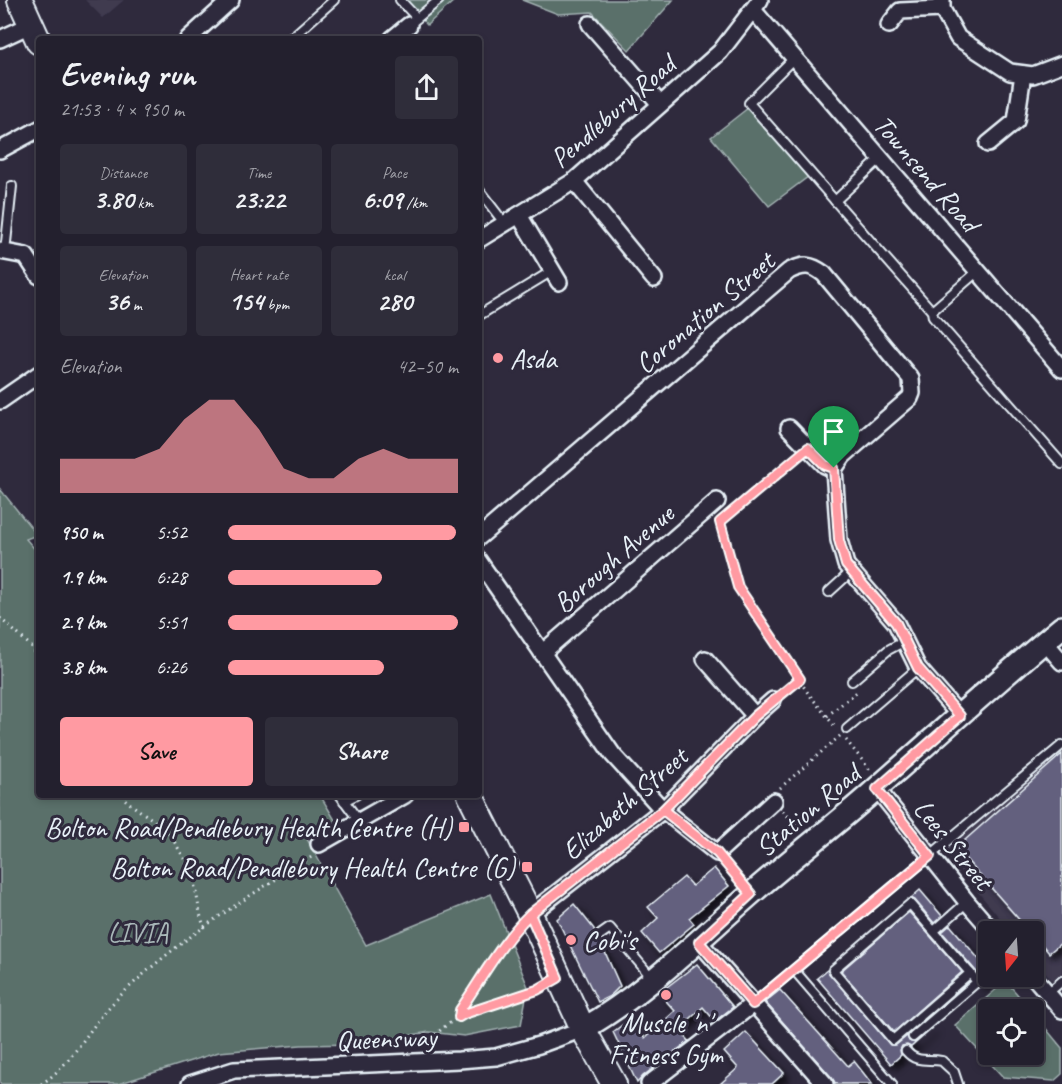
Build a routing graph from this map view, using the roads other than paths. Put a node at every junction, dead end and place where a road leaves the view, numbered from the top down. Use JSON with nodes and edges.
{"nodes":[{"id":1,"x":231,"y":0,"type":"edge"},
{"id":2,"x":334,"y":0,"type":"edge"},
{"id":3,"x":400,"y":0,"type":"edge"},
{"id":4,"x":439,"y":0,"type":"edge"},
{"id":5,"x":757,"y":5,"type":"edge"},
{"id":6,"x":942,"y":5,"type":"edge"},
{"id":7,"x":30,"y":15,"type":"edge"},
{"id":8,"x":413,"y":21,"type":"junction"},
{"id":9,"x":590,"y":24,"type":"dead end"},
{"id":10,"x":889,"y":25,"type":"dead end"},
{"id":11,"x":191,"y":36,"type":"edge"},
{"id":12,"x":293,"y":36,"type":"edge"},
{"id":13,"x":396,"y":36,"type":"edge"},
{"id":14,"x":0,"y":39,"type":"edge"},
{"id":15,"x":794,"y":58,"type":"junction"},
{"id":16,"x":1062,"y":64,"type":"edge"},
{"id":17,"x":1023,"y":74,"type":"junction"},
{"id":18,"x":660,"y":104,"type":"junction"},
{"id":19,"x":36,"y":131,"type":"edge"},
{"id":20,"x":988,"y":144,"type":"dead end"},
{"id":21,"x":0,"y":150,"type":"edge"},
{"id":22,"x":880,"y":158,"type":"junction"},
{"id":23,"x":574,"y":181,"type":"junction"},
{"id":24,"x":12,"y":186,"type":"dead end"},
{"id":25,"x":482,"y":194,"type":"edge"},
{"id":26,"x":835,"y":201,"type":"junction"},
{"id":27,"x":519,"y":215,"type":"junction"},
{"id":28,"x":505,"y":224,"type":"junction"},
{"id":29,"x":482,"y":238,"type":"edge"},
{"id":30,"x":2,"y":252,"type":"edge"},
{"id":31,"x":36,"y":271,"type":"edge"},
{"id":32,"x":978,"y":271,"type":"junction"},
{"id":33,"x":555,"y":277,"type":"joint"},
{"id":34,"x":654,"y":279,"type":"dead end"},
{"id":35,"x":932,"y":311,"type":"junction"},
{"id":36,"x":482,"y":314,"type":"edge"},
{"id":37,"x":1062,"y":369,"type":"edge"},
{"id":38,"x":36,"y":376,"type":"edge"},
{"id":39,"x":0,"y":401,"type":"edge"},
{"id":40,"x":789,"y":428,"type":"dead end"},
{"id":41,"x":1060,"y":458,"type":"edge"},
{"id":42,"x":834,"y":468,"type":"junction"},
{"id":43,"x":717,"y":501,"type":"dead end"},
{"id":44,"x":482,"y":535,"type":"edge"},
{"id":45,"x":482,"y":566,"type":"edge"},
{"id":46,"x":852,"y":571,"type":"junction"},
{"id":47,"x":829,"y":592,"type":"dead end"},
{"id":48,"x":1062,"y":627,"type":"edge"},
{"id":49,"x":1044,"y":641,"type":"junction"},
{"id":50,"x":905,"y":642,"type":"junction"},
{"id":51,"x":542,"y":653,"type":"junction"},
{"id":52,"x":705,"y":658,"type":"dead end"},
{"id":53,"x":1062,"y":662,"type":"edge"},
{"id":54,"x":918,"y":668,"type":"junction"},
{"id":55,"x":852,"y":681,"type":"dead end"},
{"id":56,"x":773,"y":700,"type":"road end"},
{"id":57,"x":755,"y":716,"type":"junction"},
{"id":58,"x":960,"y":716,"type":"junction"},
{"id":59,"x":844,"y":731,"type":"road end"},
{"id":60,"x":1062,"y":745,"type":"edge"},
{"id":61,"x":877,"y":789,"type":"junction"},
{"id":62,"x":342,"y":798,"type":"edge"},
{"id":63,"x":400,"y":798,"type":"edge"},
{"id":64,"x":472,"y":798,"type":"edge"},
{"id":65,"x":774,"y":801,"type":"road end"},
{"id":66,"x":663,"y":810,"type":"junction"},
{"id":67,"x":359,"y":821,"type":"junction"},
{"id":68,"x":319,"y":844,"type":"road end"},
{"id":69,"x":930,"y":856,"type":"junction"},
{"id":70,"x":967,"y":902,"type":"junction"},
{"id":71,"x":530,"y":914,"type":"junction"},
{"id":72,"x":983,"y":921,"type":"edge"},
{"id":73,"x":934,"y":931,"type":"junction"},
{"id":74,"x":600,"y":935,"type":"dead end"},
{"id":75,"x":699,"y":942,"type":"junction"},
{"id":76,"x":794,"y":970,"type":"junction"},
{"id":77,"x":970,"y":973,"type":"junction"},
{"id":78,"x":653,"y":979,"type":"junction"},
{"id":79,"x":1062,"y":981,"type":"edge"},
{"id":80,"x":1043,"y":987,"type":"edge"},
{"id":81,"x":1048,"y":993,"type":"junction"},
{"id":82,"x":753,"y":1004,"type":"junction"},
{"id":83,"x":1062,"y":1010,"type":"edge"},
{"id":84,"x":583,"y":1029,"type":"junction"},
{"id":85,"x":913,"y":1037,"type":"dead end"},
{"id":86,"x":906,"y":1051,"type":"dead end"},
{"id":87,"x":190,"y":1084,"type":"edge"},
{"id":88,"x":614,"y":1084,"type":"edge"},
{"id":89,"x":650,"y":1084,"type":"edge"},
{"id":90,"x":825,"y":1084,"type":"edge"},
{"id":91,"x":892,"y":1084,"type":"edge"},
{"id":92,"x":958,"y":1084,"type":"edge"}],
"edges":[{"from":1,"to":11,"type":"street"},
{"from":2,"to":12,"type":"lane"},
{"from":3,"to":8,"type":"lane"},
{"from":4,"to":8,"type":"lane"},
{"from":5,"to":15,"type":"street","name":"Townsend Road"},
{"from":5,"to":18,"type":"street","name":"Pendlebury Road"},
{"from":6,"to":10,"type":"street"},
{"from":6,"to":17,"type":"street"},
{"from":7,"to":14,"type":"street"},
{"from":8,"to":13,"type":"street"},
{"from":9,"to":18,"type":"street"},
{"from":15,"to":22,"type":"street","name":"Townsend Road"},
{"from":15,"to":26,"type":"lane"},
{"from":16,"to":17,"type":"street"},
{"from":17,"to":20,"type":"street"},
{"from":18,"to":23,"type":"street","name":"Pendlebury Road"},
{"from":19,"to":21,"type":"street"},
{"from":22,"to":26,"type":"lane"},
{"from":22,"to":32,"type":"street","name":"Townsend Road"},
{"from":23,"to":27,"type":"street","name":"Pendlebury Road"},
{"from":23,"to":34,"type":"street"},
{"from":24,"to":30,"type":"lane"},
{"from":25,"to":28,"type":"lane"},
{"from":26,"to":35,"type":"lane"},
{"from":27,"to":28,"type":"street","name":"Pendlebury Road"},
{"from":27,"to":33,"type":"street"},
{"from":28,"to":29,"type":"street","name":"Pendlebury Road"},
{"from":30,"to":31,"type":"street"},
{"from":32,"to":35,"type":"lane"},
{"from":32,"to":37,"type":"street","name":"Townsend Road"},
{"from":33,"to":36,"type":"lane"},
{"from":35,"to":41,"type":"lane"},
{"from":38,"to":39,"type":"street"},
{"from":40,"to":42,"type":"street"},
{"from":42,"to":44,"type":"street","name":"Coronation Street"},
{"from":42,"to":46,"type":"street"},
{"from":43,"to":51,"type":"street","name":"Borough Avenue"},
{"from":45,"to":51,"type":"street"},
{"from":46,"to":47,"type":"lane"},
{"from":46,"to":50,"type":"street"},
{"from":48,"to":49,"type":"main road","name":"Station Road"},
{"from":49,"to":53,"type":"street"},
{"from":49,"to":58,"type":"main road","name":"Station Road"},
{"from":50,"to":54,"type":"street"},
{"from":50,"to":55,"type":"lane"},
{"from":51,"to":66,"type":"street"},
{"from":52,"to":57,"type":"street"},
{"from":54,"to":58,"type":"street"},
{"from":54,"to":59,"type":"lane"},
{"from":56,"to":57,"type":"street","name":"Elizabeth Street"},
{"from":57,"to":66,"type":"street","name":"Elizabeth Street"},
{"from":58,"to":61,"type":"main road","name":"Station Road"},
{"from":60,"to":69,"type":"lane"},
{"from":61,"to":69,"type":"street","name":"Lees Street"},
{"from":61,"to":75,"type":"main road","name":"Station Road"},
{"from":62,"to":67,"type":"lane"},
{"from":63,"to":67,"type":"street"},
{"from":64,"to":71,"type":"main road"},
{"from":65,"to":66,"type":"street"},
{"from":66,"to":71,"type":"street","name":"Elizabeth Street"},
{"from":67,"to":68,"type":"street"},
{"from":69,"to":70,"type":"street","name":"Lees Street"},
{"from":69,"to":76,"type":"lane"},
{"from":70,"to":72,"type":"street","name":"Lees Street"},
{"from":70,"to":73,"type":"lane"},
{"from":71,"to":84,"type":"main road"},
{"from":73,"to":77,"type":"lane"},
{"from":73,"to":77,"type":"lane"},
{"from":74,"to":78,"type":"lane"},
{"from":75,"to":78,"type":"main road","name":"Station Road"},
{"from":75,"to":82,"type":"street"},
{"from":76,"to":82,"type":"lane"},
{"from":76,"to":91,"type":"lane"},
{"from":77,"to":85,"type":"lane"},
{"from":78,"to":84,"type":"main road","name":"Station Road"},
{"from":79,"to":81,"type":"lane"},
{"from":80,"to":81,"type":"street"},
{"from":81,"to":83,"type":"street"},
{"from":82,"to":89,"type":"street"},
{"from":82,"to":90,"type":"street"},
{"from":84,"to":87,"type":"street","name":"Queensway"},
{"from":84,"to":88,"type":"main road"},
{"from":86,"to":92,"type":"lane"}]}
